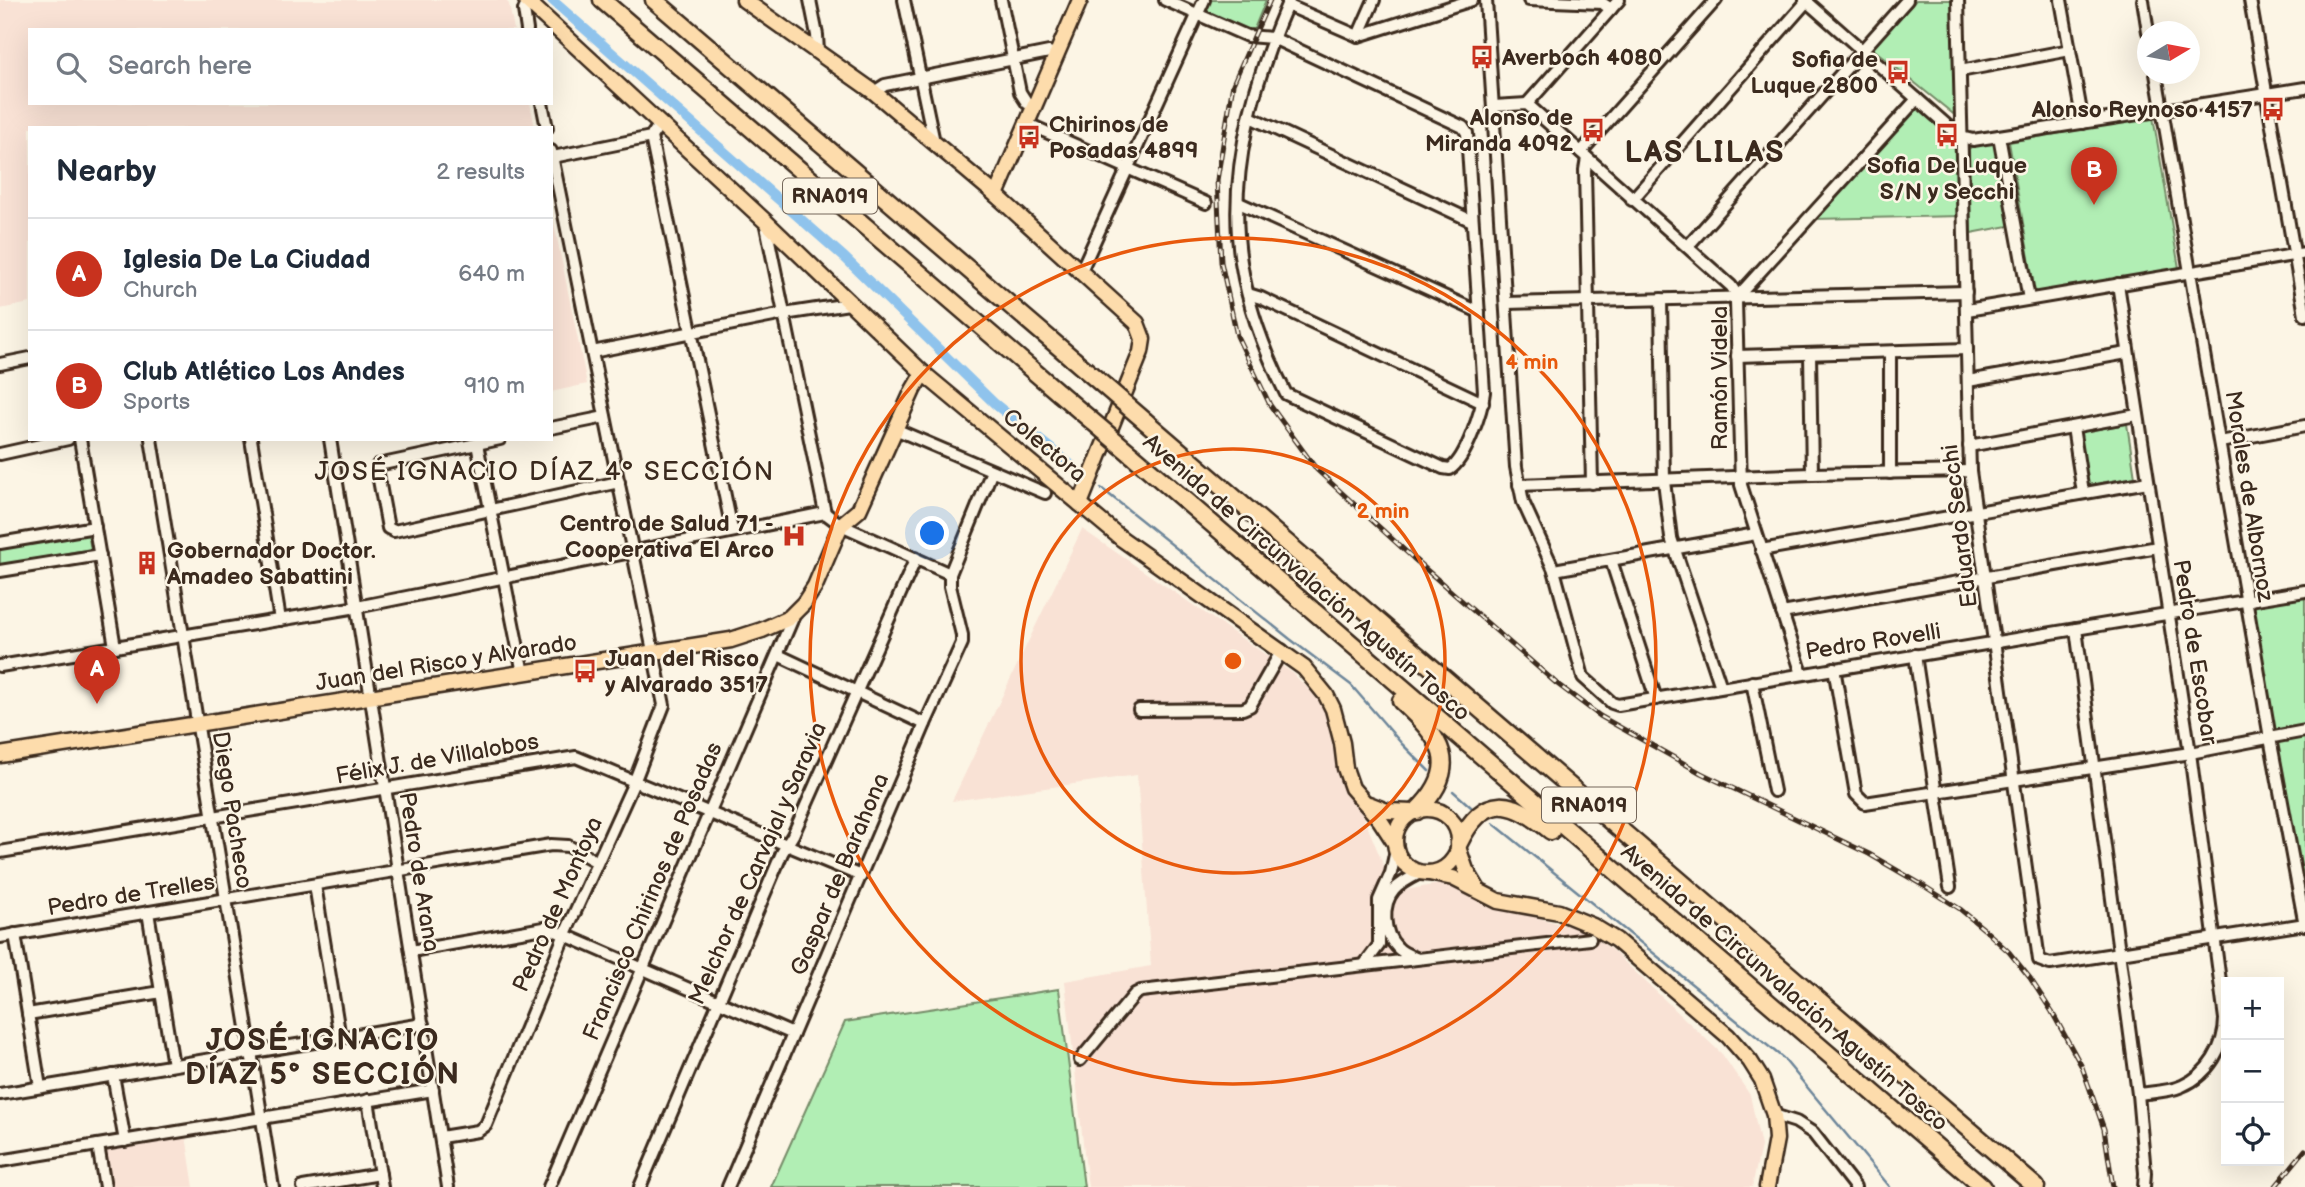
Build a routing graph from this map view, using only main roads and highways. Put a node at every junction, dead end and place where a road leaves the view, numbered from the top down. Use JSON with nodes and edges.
{"nodes":[{"id":1,"x":602,"y":0,"type":"edge"},
{"id":2,"x":654,"y":0,"type":"edge"},
{"id":3,"x":744,"y":0,"type":"edge"},
{"id":4,"x":1080,"y":0,"type":"edge"},
{"id":5,"x":527,"y":1,"type":"edge"},
{"id":6,"x":996,"y":195,"type":"junction"},
{"id":7,"x":923,"y":373,"type":"junction"},
{"id":8,"x":1080,"y":504,"type":"junction"},
{"id":9,"x":1306,"y":605,"type":"junction"},
{"id":10,"x":0,"y":755,"type":"edge"},
{"id":11,"x":1364,"y":802,"type":"junction"},
{"id":12,"x":1415,"y":811,"type":"junction"},
{"id":13,"x":1458,"y":845,"type":"junction"},
{"id":14,"x":1396,"y":846,"type":"junction"},
{"id":15,"x":1426,"y":872,"type":"junction"},
{"id":16,"x":1480,"y":892,"type":"junction"},
{"id":17,"x":1805,"y":990,"type":"junction"},
{"id":18,"x":1806,"y":1036,"type":"junction"},
{"id":19,"x":1838,"y":1063,"type":"junction"},
{"id":20,"x":1767,"y":1187,"type":"edge"},
{"id":21,"x":1969,"y":1187,"type":"edge"},
{"id":22,"x":1983,"y":1187,"type":"edge"},
{"id":23,"x":2036,"y":1187,"type":"edge"},
{"id":24,"x":2050,"y":1187,"type":"edge"}],
"edges":[{"from":1,"to":9,"type":"highway","name":"Avenida de Circunvalación Agustín Tosco","number":"RNA019","bridge":true},
{"from":2,"to":17,"type":"highway","name":"Avenida de Circunvalación Agustín Tosco","number":"RNA019","bridge":true},
{"from":3,"to":6,"type":"main road","name":"Colectora"},
{"from":4,"to":6,"type":"main road"},
{"from":5,"to":7,"type":"main road","name":"Colectora"},
{"from":6,"to":8,"type":"main road","name":"Colectora"},
{"from":7,"to":8,"type":"main road","name":"Colectora"},
{"from":7,"to":10,"type":"main road","name":"Juan del Risco y Alvarado"},
{"from":8,"to":11,"type":"main road"},
{"from":9,"to":12,"type":"highway"},
{"from":9,"to":18,"type":"highway","name":"Avenida de Circunvalación Agustín Tosco","number":"RNA019"},
{"from":11,"to":12,"type":"main road"},
{"from":11,"to":14,"type":"main road"},
{"from":12,"to":13,"type":"main road"},
{"from":12,"to":14,"type":"main road"},
{"from":13,"to":15,"type":"main road"},
{"from":13,"to":16,"type":"main road"},
{"from":13,"to":18,"type":"highway"},
{"from":14,"to":15,"type":"main road"},
{"from":15,"to":16,"type":"main road"},
{"from":16,"to":20,"type":"main road"},
{"from":17,"to":23,"type":"highway","name":"Avenida de Circunvalación Agustín Tosco","number":"RNA019"},
{"from":17,"to":24,"type":"highway"},
{"from":18,"to":19,"type":"highway","name":"Avenida de Circunvalación Agustín Tosco","number":"RNA019"},
{"from":19,"to":21,"type":"highway"},
{"from":19,"to":22,"type":"highway","name":"Avenida de Circunvalación Agustín Tosco","number":"RNA019"}]}
